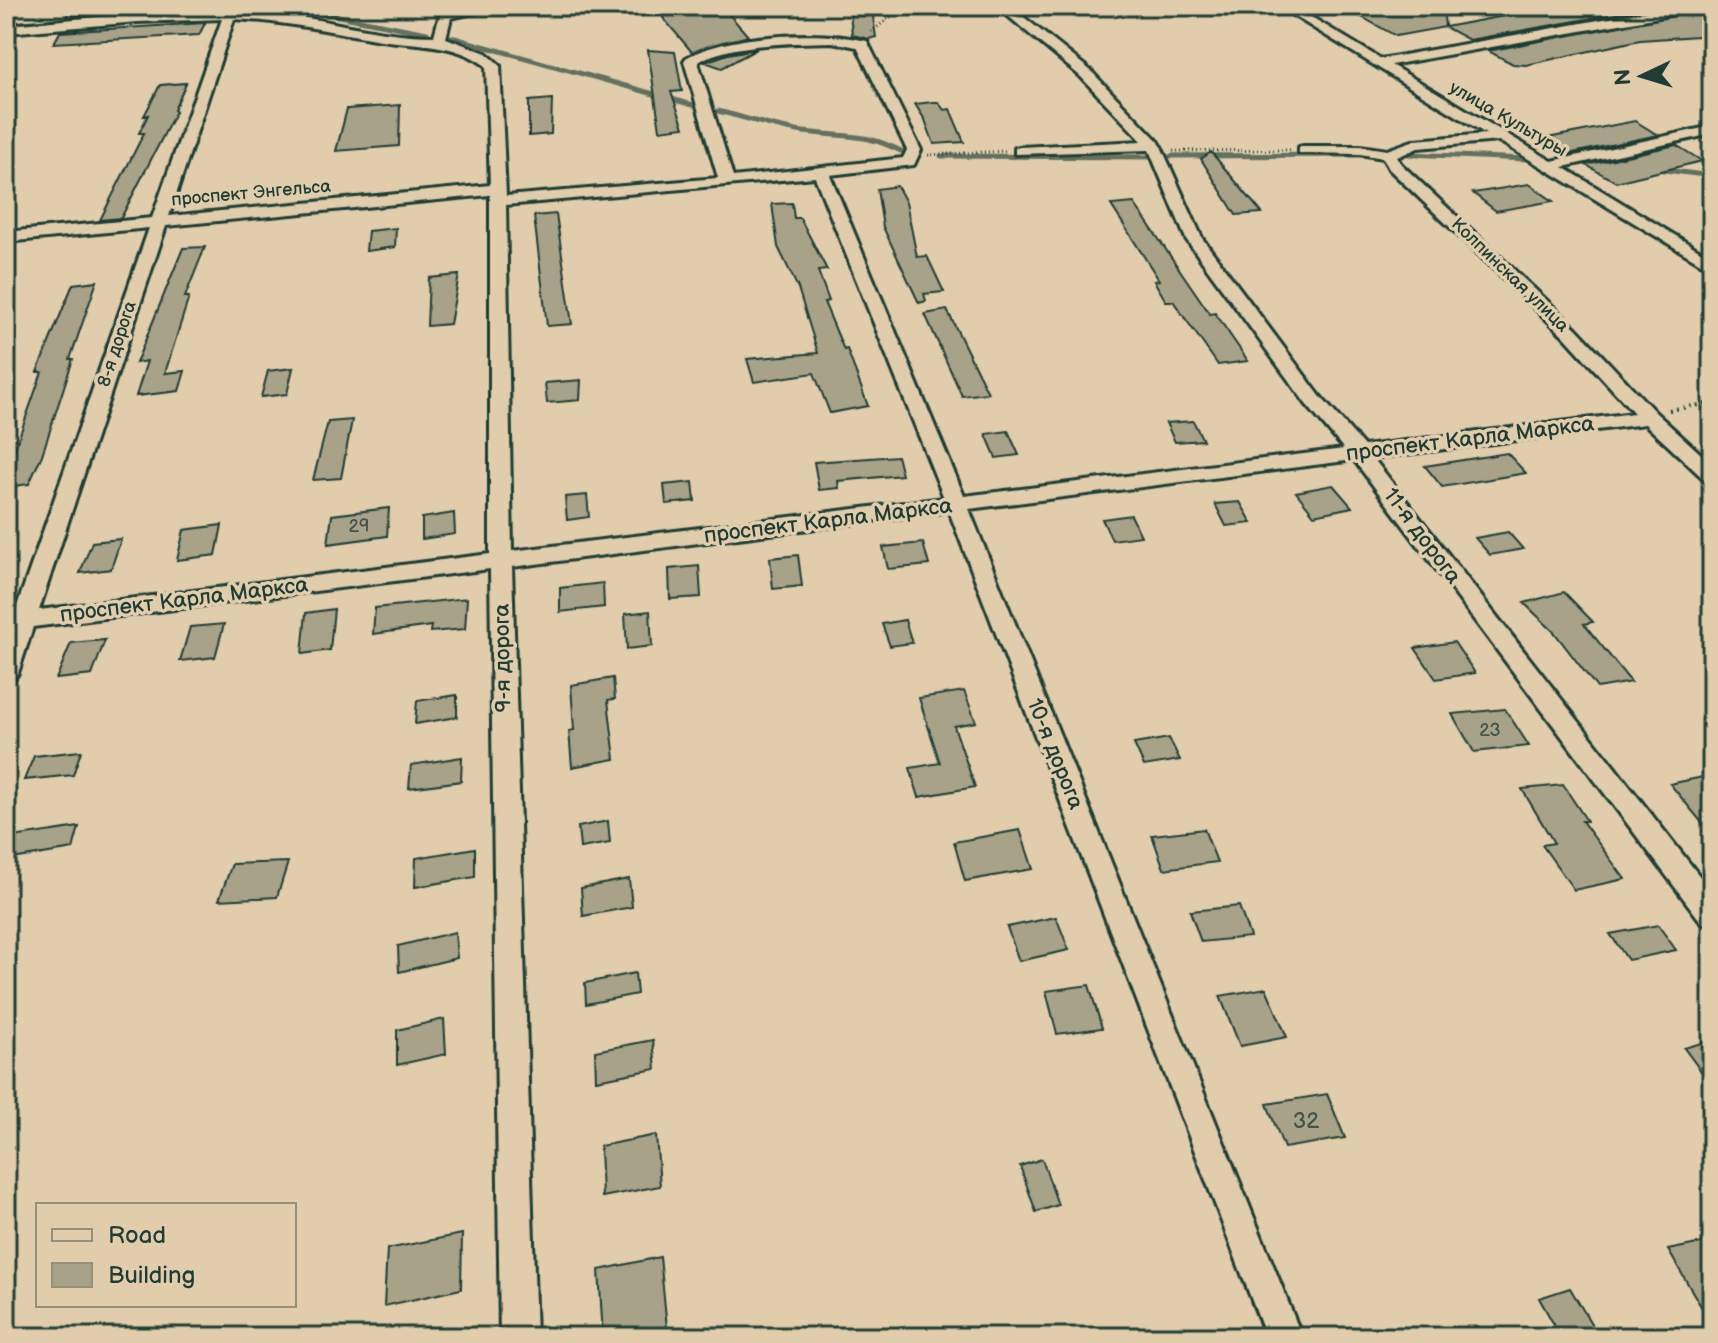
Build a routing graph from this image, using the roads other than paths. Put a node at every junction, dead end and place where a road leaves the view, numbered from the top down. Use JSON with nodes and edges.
{"nodes":[{"id":1,"x":498,"y":6,"type":"edge"},
{"id":2,"x":1002,"y":6,"type":"edge"},
{"id":3,"x":1284,"y":6,"type":"edge"},
{"id":4,"x":1698,"y":6,"type":"edge"},
{"id":5,"x":447,"y":11,"type":"edge"},
{"id":6,"x":229,"y":16,"type":"junction"},
{"id":7,"x":6,"y":29,"type":"edge"},
{"id":8,"x":871,"y":32,"type":"road end"},
{"id":9,"x":439,"y":40,"type":"junction"},
{"id":10,"x":854,"y":42,"type":"junction"},
{"id":11,"x":1379,"y":63,"type":"junction"},
{"id":12,"x":1712,"y":130,"type":"edge"},
{"id":13,"x":1500,"y":137,"type":"junction"},
{"id":14,"x":1154,"y":145,"type":"junction"},
{"id":15,"x":1304,"y":150,"type":"road end"},
{"id":16,"x":1020,"y":151,"type":"dead end"},
{"id":17,"x":1389,"y":155,"type":"junction"},
{"id":18,"x":1552,"y":165,"type":"junction"},
{"id":19,"x":821,"y":173,"type":"junction"},
{"id":20,"x":727,"y":182,"type":"junction"},
{"id":21,"x":499,"y":195,"type":"junction"},
{"id":22,"x":157,"y":222,"type":"junction"},
{"id":23,"x":6,"y":237,"type":"edge"},
{"id":24,"x":1712,"y":265,"type":"edge"},
{"id":25,"x":1649,"y":417,"type":"junction"},
{"id":26,"x":1359,"y":453,"type":"junction"},
{"id":27,"x":1712,"y":475,"type":"edge"},
{"id":28,"x":957,"y":505,"type":"junction"},
{"id":29,"x":501,"y":560,"type":"junction"},
{"id":30,"x":15,"y":621,"type":"edge"},
{"id":31,"x":6,"y":673,"type":"edge"},
{"id":32,"x":1712,"y":914,"type":"edge"},
{"id":33,"x":518,"y":1337,"type":"edge"},
{"id":34,"x":1284,"y":1337,"type":"edge"}],
"edges":[{"from":1,"to":5,"type":"street"},
{"from":2,"to":14,"type":"street"},
{"from":3,"to":11,"type":"street","name":"улица Культуры"},
{"from":4,"to":11,"type":"street"},
{"from":5,"to":9,"type":"street"},
{"from":6,"to":7,"type":"street"},
{"from":6,"to":9,"type":"street"},
{"from":6,"to":22,"type":"street","name":"8-я дорога"},
{"from":8,"to":10,"type":"street"},
{"from":9,"to":21,"type":"street","name":"9-я дорога"},
{"from":10,"to":19,"type":"street","name":"проспект Энгельса"},
{"from":10,"to":20,"type":"street"},
{"from":11,"to":13,"type":"street","name":"улица Культуры"},
{"from":12,"to":18,"type":"street"},
{"from":13,"to":17,"type":"street"},
{"from":13,"to":18,"type":"street","name":"улица Культуры"},
{"from":14,"to":16,"type":"street"},
{"from":14,"to":26,"type":"street","name":"11-я дорога"},
{"from":15,"to":17,"type":"street"},
{"from":17,"to":25,"type":"street","name":"Колпинская улица"},
{"from":18,"to":24,"type":"street","name":"улица Культуры"},
{"from":19,"to":20,"type":"street","name":"проспект Энгельса"},
{"from":19,"to":28,"type":"street","name":"10-я дорога"},
{"from":20,"to":21,"type":"street","name":"проспект Энгельса"},
{"from":21,"to":22,"type":"street","name":"проспект Энгельса"},
{"from":21,"to":29,"type":"street","name":"9-я дорога"},
{"from":22,"to":23,"type":"street","name":"проспект Энгельса"},
{"from":22,"to":30,"type":"street","name":"8-я дорога"},
{"from":25,"to":26,"type":"street","name":"проспект Карла Маркса"},
{"from":25,"to":27,"type":"street","name":"Колпинская улица"},
{"from":26,"to":28,"type":"street","name":"проспект Карла Маркса"},
{"from":26,"to":32,"type":"street","name":"11-я дорога"},
{"from":28,"to":29,"type":"street","name":"проспект Карла Маркса"},
{"from":28,"to":34,"type":"street","name":"10-я дорога"},
{"from":29,"to":30,"type":"street","name":"проспект Карла Маркса"},
{"from":29,"to":33,"type":"street","name":"9-я дорога"},
{"from":30,"to":31,"type":"street","name":"8-я дорога"}]}
